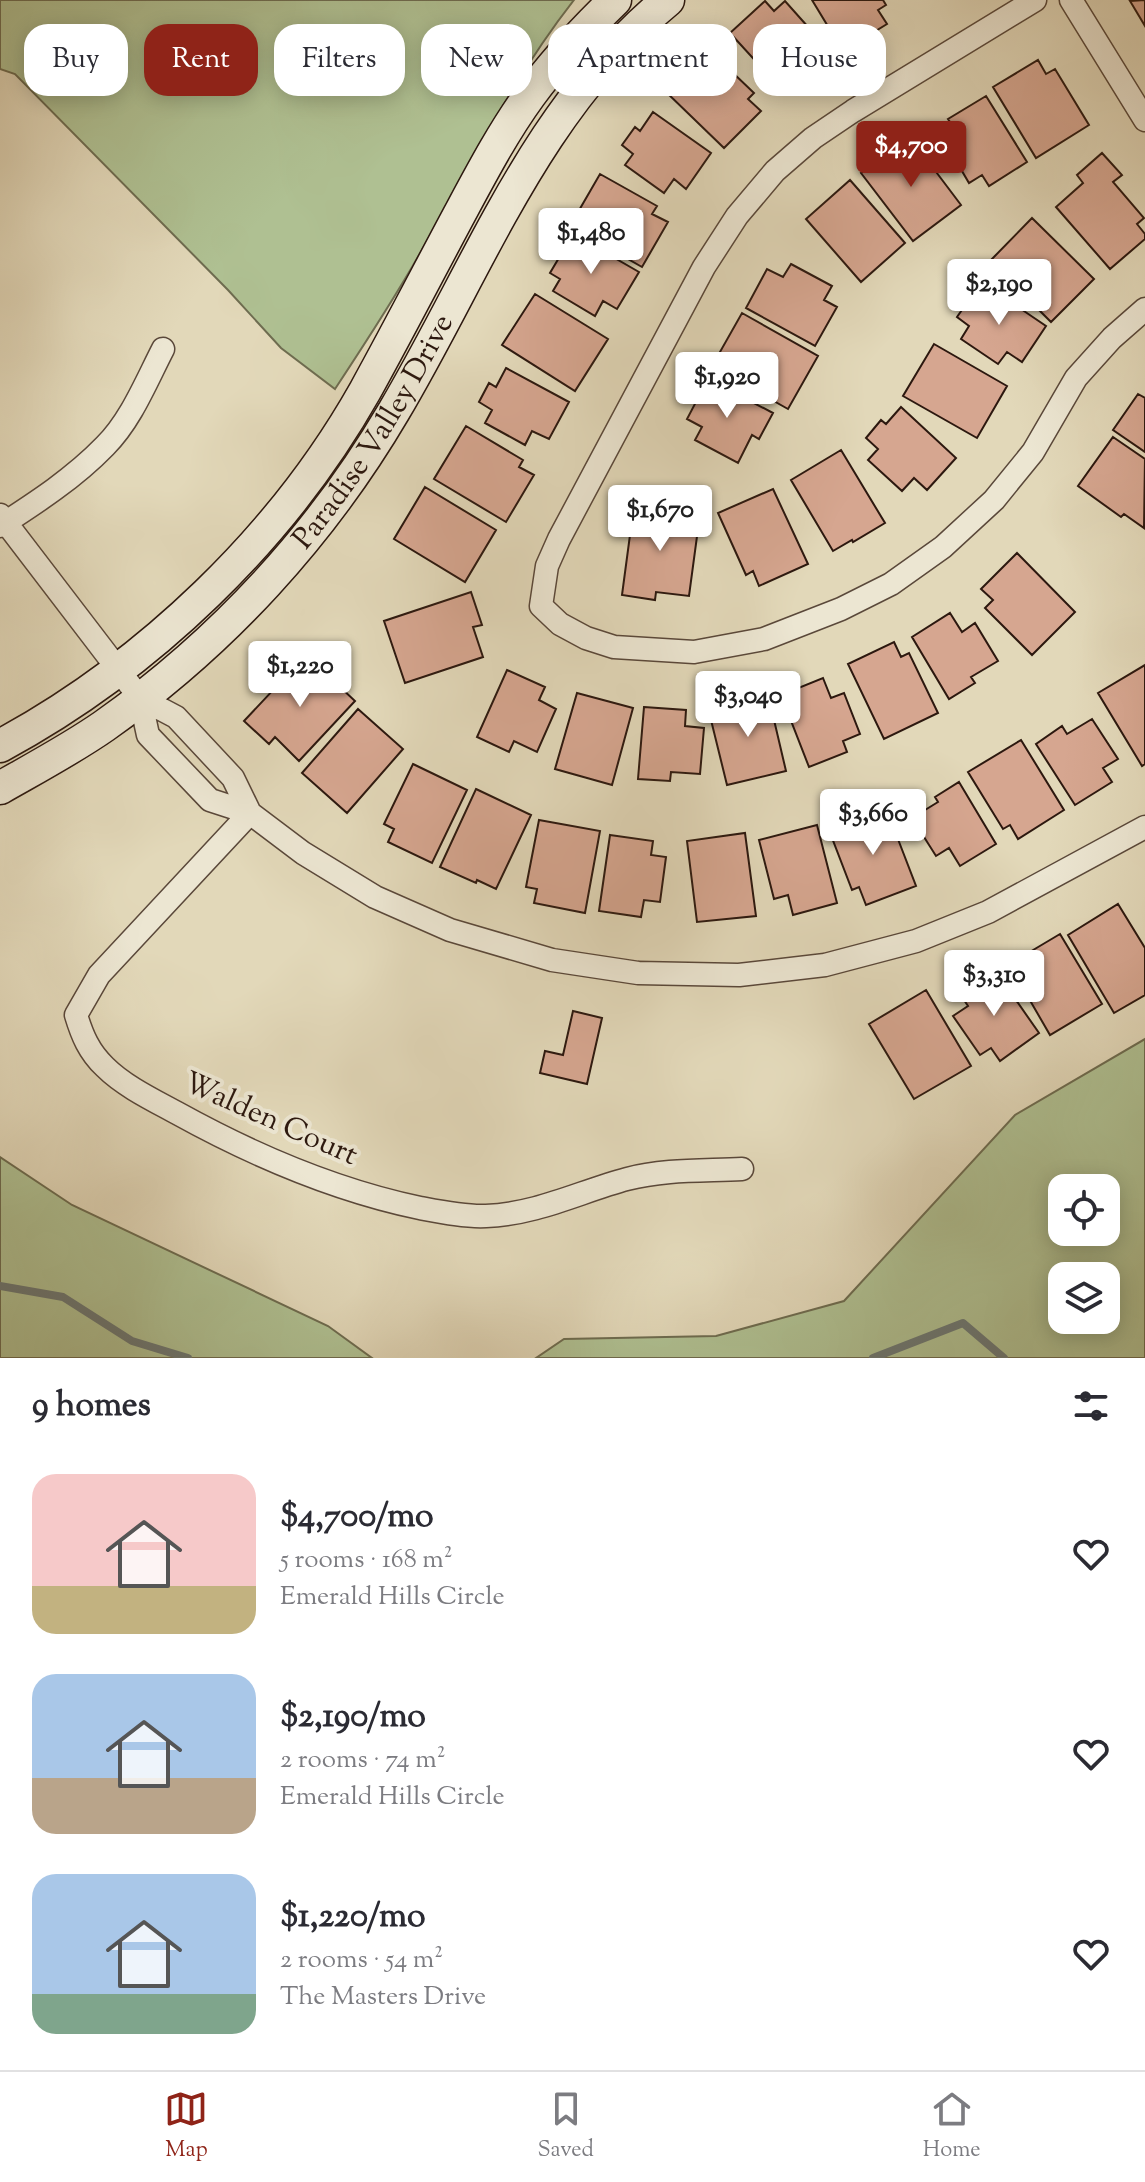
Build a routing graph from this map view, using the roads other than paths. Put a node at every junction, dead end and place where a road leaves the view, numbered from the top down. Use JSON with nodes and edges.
{"nodes":[{"id":1,"x":615,"y":0,"type":"edge"},
{"id":2,"x":668,"y":0,"type":"edge"},
{"id":3,"x":1035,"y":0,"type":"edge"},
{"id":4,"x":1071,"y":0,"type":"edge"},
{"id":5,"x":1145,"y":120,"type":"edge"},
{"id":6,"x":1145,"y":309,"type":"edge"},
{"id":7,"x":163,"y":349,"type":"dead end"},
{"id":8,"x":2,"y":521,"type":"edge"},
{"id":9,"x":118,"y":670,"type":"junction"},
{"id":10,"x":140,"y":698,"type":"junction"},
{"id":11,"x":0,"y":746,"type":"edge"},
{"id":12,"x":0,"y":788,"type":"edge"},
{"id":13,"x":250,"y":813,"type":"junction"},
{"id":14,"x":1145,"y":827,"type":"edge"},
{"id":15,"x":742,"y":1169,"type":"dead end"}],
"edges":[{"from":1,"to":9,"type":"street","name":"Paradise Valley Drive"},
{"from":2,"to":10,"type":"street","name":"Paradise Valley Drive"},
{"from":3,"to":6,"type":"street"},
{"from":4,"to":5,"type":"street"},
{"from":7,"to":8,"type":"street"},
{"from":8,"to":9,"type":"street"},
{"from":9,"to":10,"type":"street"},
{"from":9,"to":11,"type":"street","name":"Paradise Valley Drive"},
{"from":10,"to":12,"type":"street","name":"Paradise Valley Drive"},
{"from":10,"to":13,"type":"street"},
{"from":10,"to":13,"type":"street"},
{"from":13,"to":14,"type":"street"},
{"from":13,"to":15,"type":"street","name":"Walden Court"}]}
